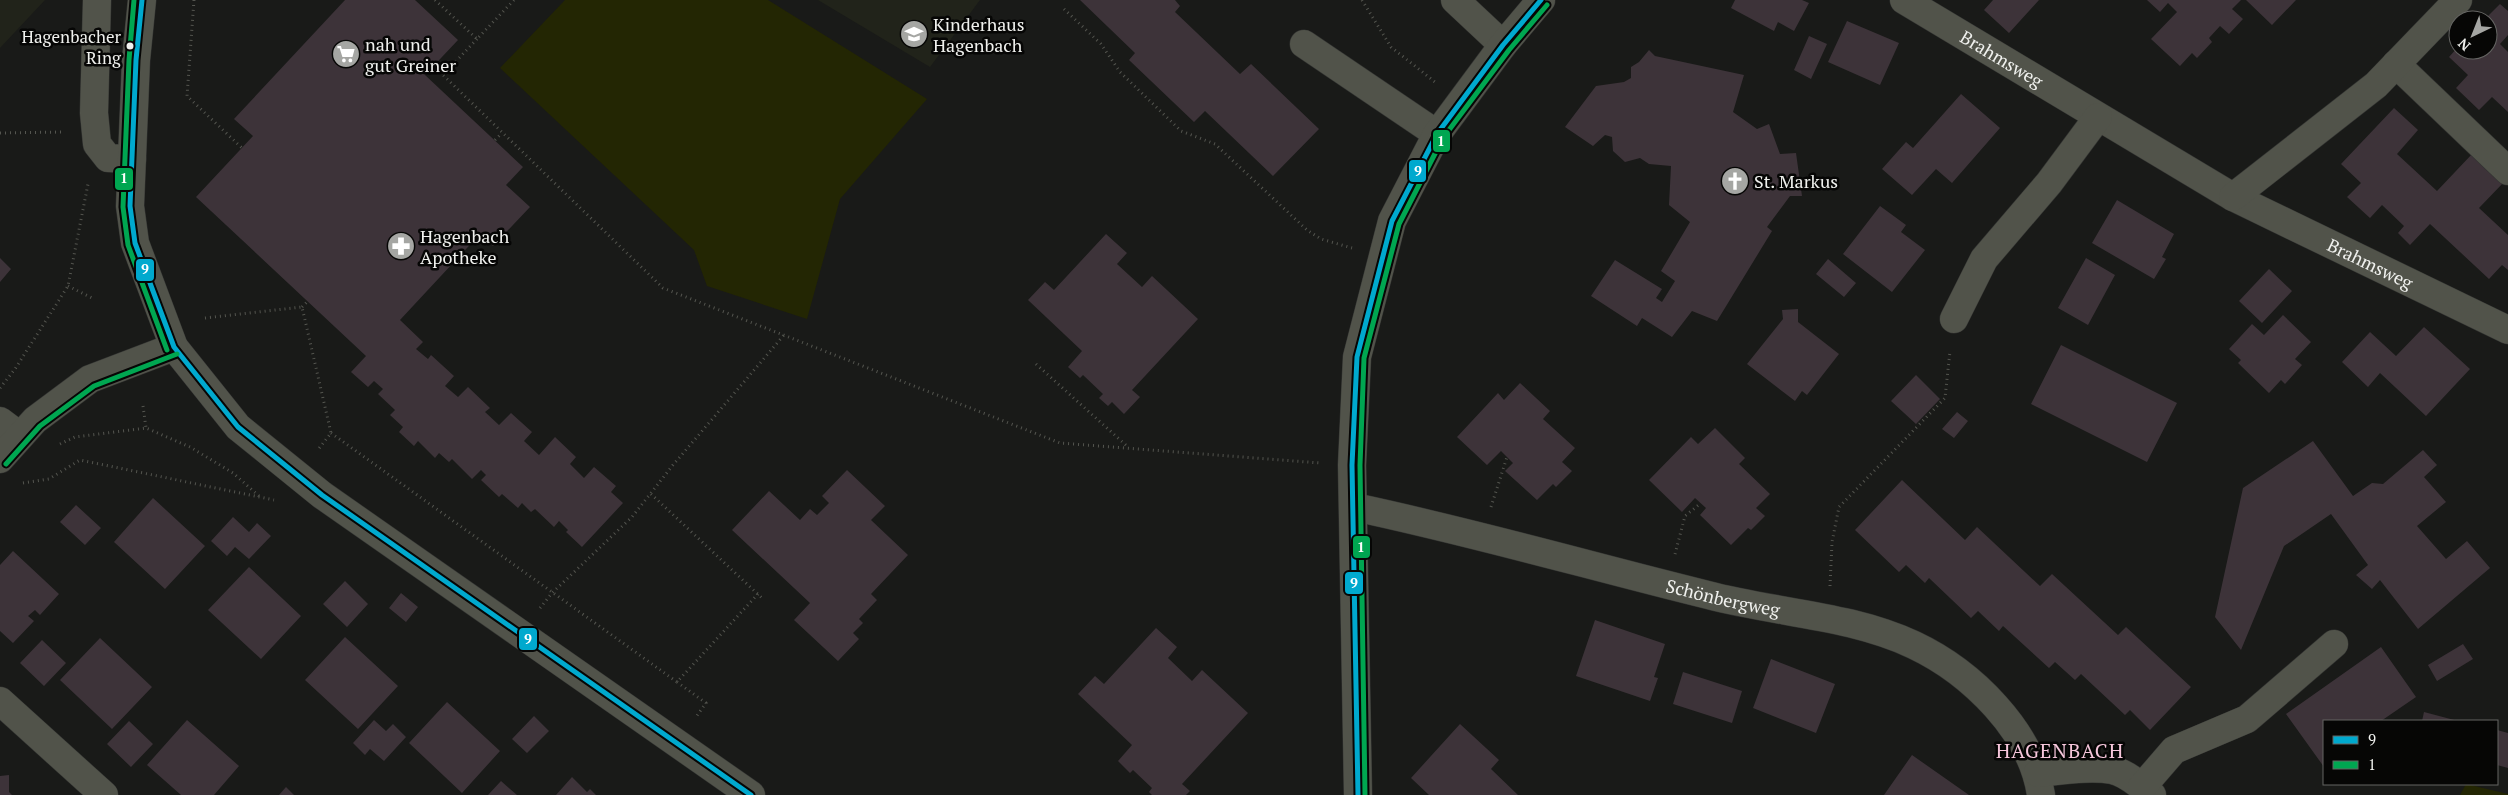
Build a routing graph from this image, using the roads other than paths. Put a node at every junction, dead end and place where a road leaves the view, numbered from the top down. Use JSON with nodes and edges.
{"nodes":[{"id":1,"x":97,"y":0,"type":"edge"},
{"id":2,"x":142,"y":0,"type":"edge"},
{"id":3,"x":1455,"y":0,"type":"edge"},
{"id":4,"x":1541,"y":0,"type":"edge"},
{"id":5,"x":1904,"y":0,"type":"edge"},
{"id":6,"x":2458,"y":0,"type":"edge"},
{"id":7,"x":1304,"y":44,"type":"dead end"},
{"id":8,"x":1503,"y":45,"type":"junction"},
{"id":9,"x":2396,"y":64,"type":"junction"},
{"id":10,"x":2098,"y":117,"type":"junction"},
{"id":11,"x":1437,"y":134,"type":"junction"},
{"id":12,"x":120,"y":159,"type":"junction"},
{"id":13,"x":2508,"y":171,"type":"edge"},
{"id":14,"x":2233,"y":197,"type":"junction"},
{"id":15,"x":1954,"y":319,"type":"road end"},
{"id":16,"x":2508,"y":330,"type":"edge"},
{"id":17,"x":174,"y":347,"type":"junction"},
{"id":18,"x":10,"y":428,"type":"edge"},
{"id":19,"x":0,"y":459,"type":"edge"},
{"id":20,"x":1354,"y":507,"type":"junction"},
{"id":21,"x":2334,"y":644,"type":"dead end"},
{"id":22,"x":0,"y":701,"type":"edge"},
{"id":23,"x":2039,"y":784,"type":"edge"},
{"id":24,"x":2147,"y":791,"type":"edge"},
{"id":25,"x":104,"y":795,"type":"edge"},
{"id":26,"x":751,"y":795,"type":"edge"},
{"id":27,"x":1358,"y":795,"type":"edge"}],
"edges":[{"from":1,"to":12,"type":"street"},
{"from":2,"to":12,"type":"street"},
{"from":3,"to":8,"type":"street"},
{"from":4,"to":8,"type":"street"},
{"from":5,"to":10,"type":"street","name":"Brahmsweg"},
{"from":6,"to":9,"type":"street"},
{"from":7,"to":11,"type":"street"},
{"from":8,"to":11,"type":"street"},
{"from":9,"to":13,"type":"street"},
{"from":9,"to":14,"type":"street"},
{"from":10,"to":14,"type":"street","name":"Brahmsweg"},
{"from":10,"to":15,"type":"street"},
{"from":11,"to":20,"type":"street"},
{"from":12,"to":17,"type":"street"},
{"from":14,"to":16,"type":"street","name":"Brahmsweg"},
{"from":17,"to":18,"type":"street"},
{"from":17,"to":26,"type":"street"},
{"from":18,"to":19,"type":"street"},
{"from":20,"to":23,"type":"street","name":"Schönbergweg"},
{"from":20,"to":27,"type":"street"},
{"from":21,"to":24,"type":"street"},
{"from":22,"to":25,"type":"street"},
{"from":23,"to":24,"type":"street","name":"Schönbergweg"}]}
